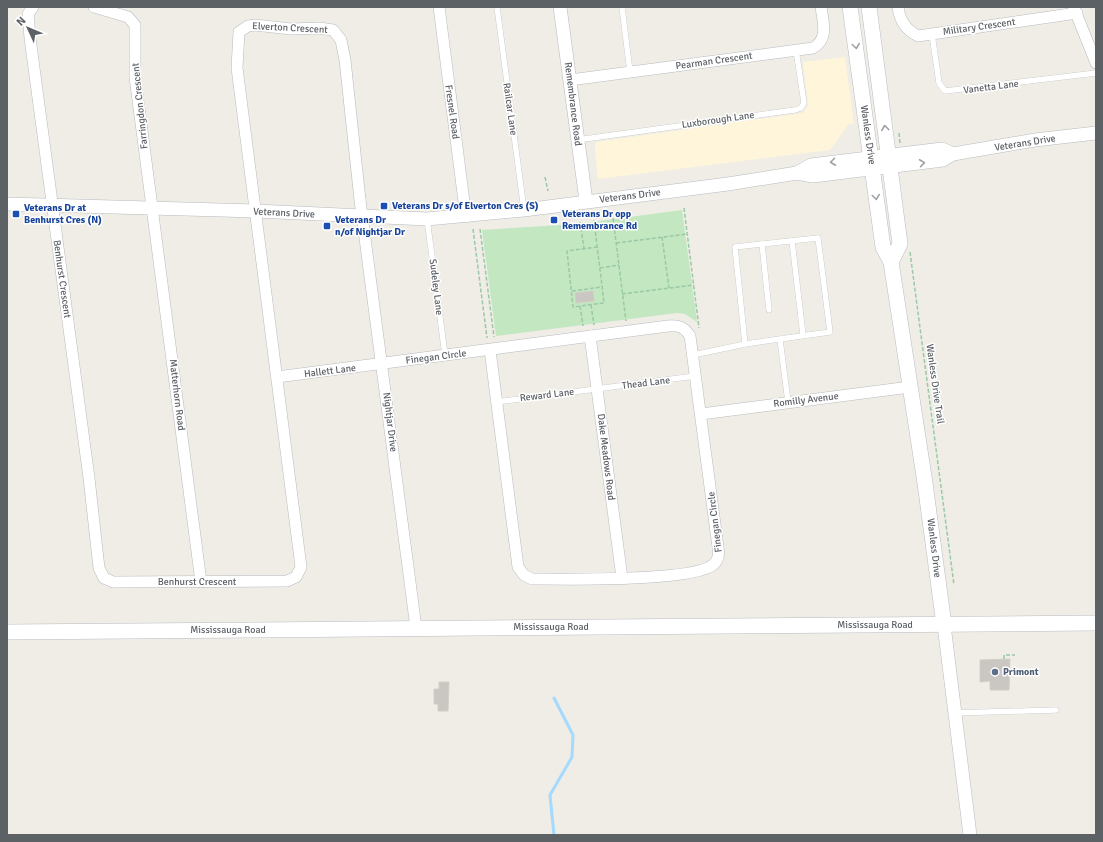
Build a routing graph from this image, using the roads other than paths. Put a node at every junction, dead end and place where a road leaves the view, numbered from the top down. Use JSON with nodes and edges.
{"nodes":[{"id":1,"x":33,"y":7,"type":"edge"},
{"id":2,"x":94,"y":7,"type":"edge"},
{"id":3,"x":438,"y":7,"type":"edge"},
{"id":4,"x":497,"y":7,"type":"edge"},
{"id":5,"x":560,"y":7,"type":"edge"},
{"id":6,"x":622,"y":7,"type":"edge"},
{"id":7,"x":821,"y":7,"type":"edge"},
{"id":8,"x":850,"y":7,"type":"edge"},
{"id":9,"x":868,"y":7,"type":"edge"},
{"id":10,"x":898,"y":7,"type":"edge"},
{"id":11,"x":1075,"y":10,"type":"edge"},
{"id":12,"x":932,"y":34,"type":"junction"},
{"id":13,"x":796,"y":50,"type":"junction"},
{"id":14,"x":1096,"y":63,"type":"edge"},
{"id":15,"x":630,"y":72,"type":"junction"},
{"id":16,"x":1096,"y":74,"type":"edge"},
{"id":17,"x":570,"y":80,"type":"junction"},
{"id":18,"x":1096,"y":133,"type":"edge"},
{"id":19,"x":577,"y":140,"type":"junction"},
{"id":20,"x":889,"y":162,"type":"junction"},
{"id":21,"x":871,"y":164,"type":"junction"},
{"id":22,"x":586,"y":202,"type":"junction"},
{"id":23,"x":7,"y":204,"type":"edge"},
{"id":24,"x":52,"y":206,"type":"junction"},
{"id":25,"x":153,"y":209,"type":"junction"},
{"id":26,"x":524,"y":210,"type":"junction"},
{"id":27,"x":256,"y":211,"type":"junction"},
{"id":28,"x":363,"y":217,"type":"junction"},
{"id":29,"x":466,"y":217,"type":"junction"},
{"id":30,"x":427,"y":219,"type":"junction"},
{"id":31,"x":792,"y":241,"type":"junction"},
{"id":32,"x":762,"y":244,"type":"junction"},
{"id":33,"x":891,"y":262,"type":"junction"},
{"id":34,"x":769,"y":310,"type":"dead end"},
{"id":35,"x":803,"y":335,"type":"junction"},
{"id":36,"x":590,"y":336,"type":"junction"},
{"id":37,"x":780,"y":339,"type":"junction"},
{"id":38,"x":746,"y":344,"type":"junction"},
{"id":39,"x":490,"y":350,"type":"junction"},
{"id":40,"x":445,"y":355,"type":"junction"},
{"id":41,"x":693,"y":355,"type":"junction"},
{"id":42,"x":383,"y":364,"type":"junction"},
{"id":43,"x":696,"y":376,"type":"junction"},
{"id":44,"x":277,"y":378,"type":"junction"},
{"id":45,"x":910,"y":386,"type":"junction"},
{"id":46,"x":597,"y":389,"type":"junction"},
{"id":47,"x":496,"y":402,"type":"junction"},
{"id":48,"x":788,"y":402,"type":"junction"},
{"id":49,"x":701,"y":414,"type":"junction"},
{"id":50,"x":622,"y":578,"type":"junction"},
{"id":51,"x":201,"y":582,"type":"junction"},
{"id":52,"x":1096,"y":623,"type":"edge"},
{"id":53,"x":944,"y":625,"type":"junction"},
{"id":54,"x":416,"y":628,"type":"junction"},
{"id":55,"x":7,"y":632,"type":"edge"},
{"id":56,"x":1056,"y":710,"type":"dead end"},
{"id":57,"x":953,"y":713,"type":"junction"},
{"id":58,"x":970,"y":835,"type":"edge"}],
"edges":[{"from":1,"to":24,"type":"street"},
{"from":2,"to":25,"type":"street","name":"Farringdon Crescent"},
{"from":3,"to":29,"type":"street","name":"Fresnel Road"},
{"from":4,"to":26,"type":"lane","name":"Railcar Lane"},
{"from":5,"to":17,"type":"street","name":"Remembrance Road"},
{"from":6,"to":15,"type":"lane"},
{"from":7,"to":13,"type":"street","name":"Pearman Crescent"},
{"from":8,"to":21,"type":"main road","name":"Wanless Drive","one_way":true},
{"from":20,"to":9,"type":"main road","name":"Wanless Drive","one_way":true},
{"from":10,"to":12,"type":"street","name":"Military Crescent"},
{"from":11,"to":12,"type":"street","name":"Military Crescent"},
{"from":11,"to":14,"type":"street"},
{"from":12,"to":16,"type":"lane","name":"Vanetta Lane"},
{"from":13,"to":15,"type":"street","name":"Pearman Crescent"},
{"from":13,"to":19,"type":"lane","name":"Luxborough Lane"},
{"from":15,"to":17,"type":"street","name":"Pearman Crescent"},
{"from":17,"to":19,"type":"street","name":"Remembrance Road"},
{"from":18,"to":20,"type":"street","name":"Veterans Drive"},
{"from":19,"to":22,"type":"street","name":"Remembrance Road"},
{"from":20,"to":21,"type":"street","name":"Veterans Drive"},
{"from":20,"to":33,"type":"main road","name":"Wanless Drive"},
{"from":21,"to":22,"type":"street","name":"Veterans Drive"},
{"from":21,"to":33,"type":"main road","name":"Wanless Drive","one_way":true},
{"from":22,"to":26,"type":"street","name":"Veterans Drive"},
{"from":23,"to":24,"type":"street","name":"Veterans Drive"},
{"from":24,"to":25,"type":"street","name":"Veterans Drive"},
{"from":24,"to":51,"type":"street","name":"Benhurst Crescent"},
{"from":25,"to":27,"type":"street","name":"Veterans Drive"},
{"from":25,"to":51,"type":"street","name":"Matterhorn Road"},
{"from":26,"to":29,"type":"street","name":"Veterans Drive"},
{"from":27,"to":28,"type":"street","name":"Veterans Drive"},
{"from":27,"to":28,"type":"street","name":"Elverton Crescent"},
{"from":27,"to":44,"type":"street","name":"Benhurst Crescent"},
{"from":28,"to":30,"type":"street","name":"Veterans Drive"},
{"from":28,"to":42,"type":"street","name":"Nightjar Drive"},
{"from":29,"to":30,"type":"street","name":"Veterans Drive"},
{"from":30,"to":40,"type":"lane","name":"Sudeley Lane"},
{"from":31,"to":32,"type":"lane"},
{"from":31,"to":35,"type":"lane"},
{"from":31,"to":35,"type":"lane"},
{"from":32,"to":34,"type":"lane"},
{"from":32,"to":38,"type":"lane"},
{"from":33,"to":45,"type":"main road","name":"Wanless Drive"},
{"from":35,"to":37,"type":"lane"},
{"from":36,"to":39,"type":"street","name":"Finegan Circle"},
{"from":36,"to":41,"type":"street","name":"Finegan Circle"},
{"from":36,"to":46,"type":"street","name":"Dake Meadows Road"},
{"from":37,"to":38,"type":"lane"},
{"from":37,"to":48,"type":"lane"},
{"from":38,"to":41,"type":"lane"},
{"from":39,"to":40,"type":"street","name":"Finegan Circle"},
{"from":39,"to":47,"type":"street","name":"Finegan Circle"},
{"from":40,"to":42,"type":"street","name":"Finegan Circle"},
{"from":41,"to":43,"type":"street","name":"Finegan Circle"},
{"from":42,"to":44,"type":"street","name":"Hallett Lane"},
{"from":42,"to":54,"type":"street","name":"Nightjar Drive"},
{"from":43,"to":46,"type":"lane","name":"Thead Lane"},
{"from":43,"to":49,"type":"street","name":"Finegan Circle"},
{"from":44,"to":51,"type":"street","name":"Benhurst Crescent"},
{"from":45,"to":48,"type":"street","name":"Romilly Avenue"},
{"from":45,"to":53,"type":"main road","name":"Wanless Drive"},
{"from":46,"to":47,"type":"lane","name":"Reward Lane"},
{"from":46,"to":50,"type":"street","name":"Dake Meadows Road"},
{"from":47,"to":50,"type":"street","name":"Finegan Circle"},
{"from":48,"to":49,"type":"street","name":"Romilly Avenue"},
{"from":49,"to":50,"type":"street","name":"Finegan Circle"},
{"from":52,"to":53,"type":"main road","name":"Mississauga Road"},
{"from":53,"to":54,"type":"main road","name":"Mississauga Road"},
{"from":53,"to":57,"type":"street","name":"Wanless Drive"},
{"from":54,"to":55,"type":"main road","name":"Mississauga Road"},
{"from":56,"to":57,"type":"lane"},
{"from":57,"to":58,"type":"street","name":"Wanless Drive"}]}
